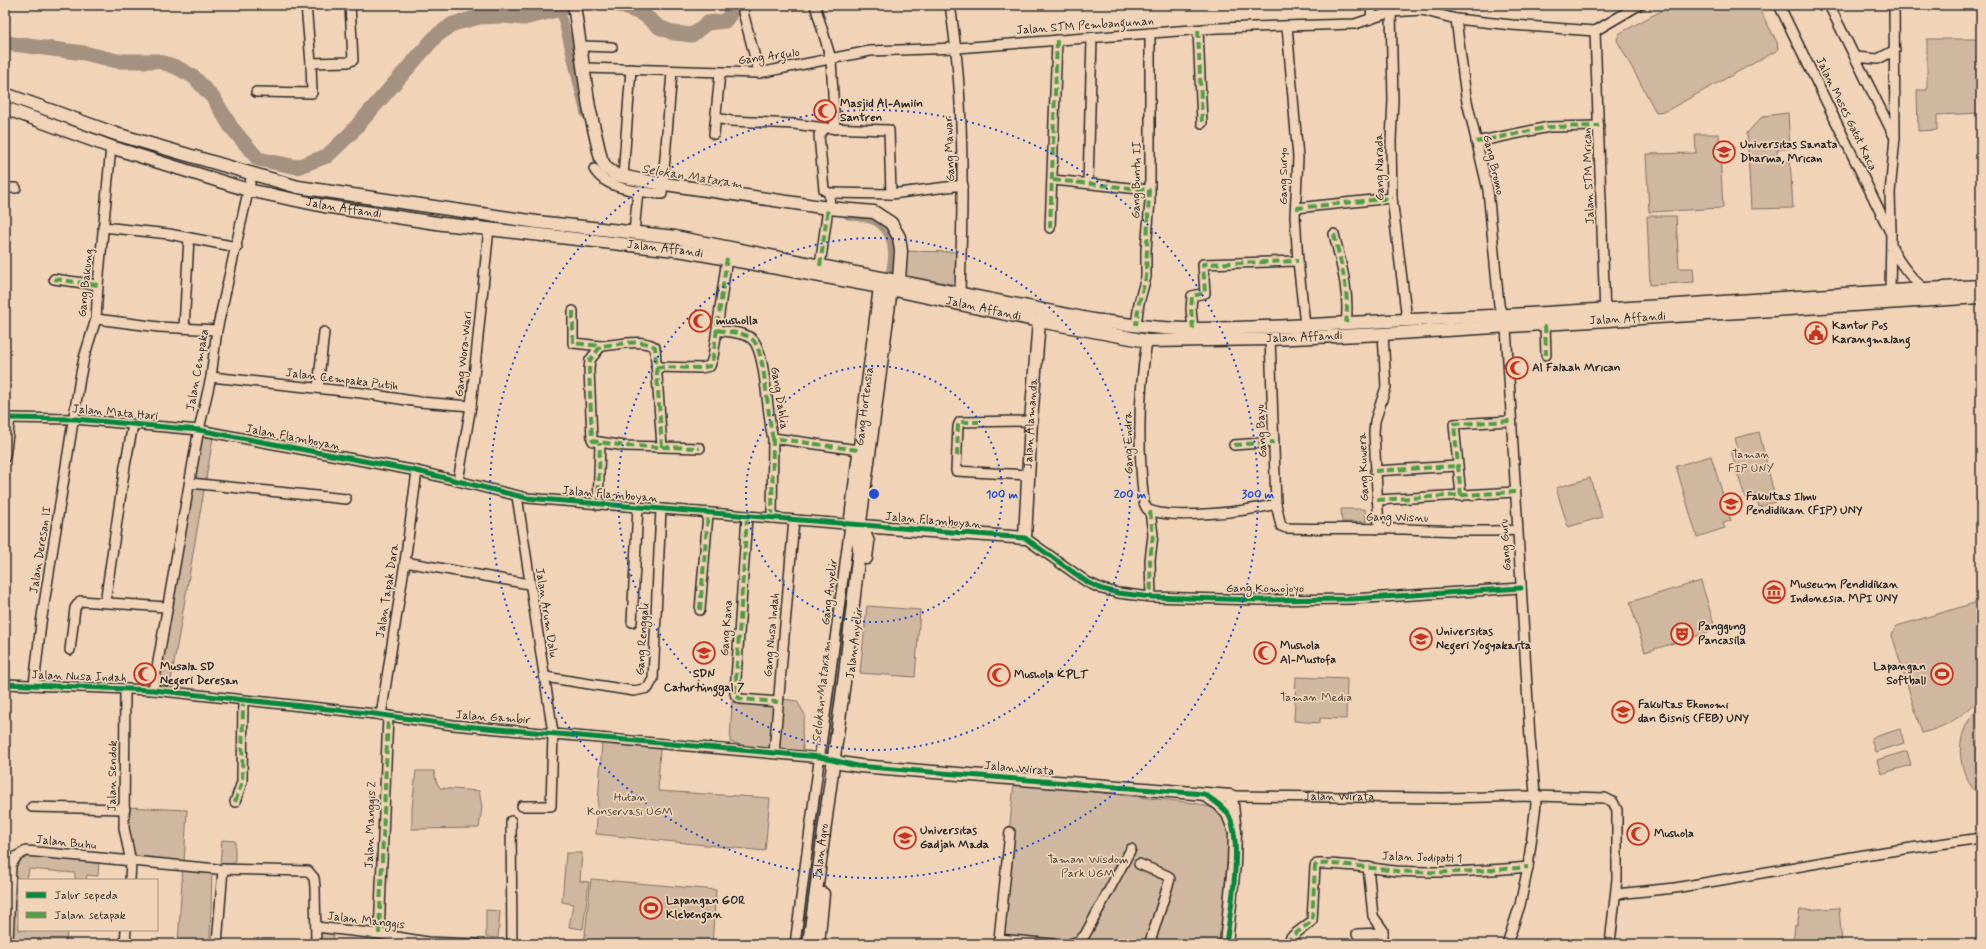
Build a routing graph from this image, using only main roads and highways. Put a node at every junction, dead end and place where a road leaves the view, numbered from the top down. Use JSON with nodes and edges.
{"nodes":[{"id":1,"x":574,"y":5,"type":"edge"},
{"id":2,"x":5,"y":94,"type":"edge"},
{"id":3,"x":5,"y":108,"type":"edge"},
{"id":4,"x":634,"y":238,"type":"junction"},
{"id":5,"x":889,"y":282,"type":"junction"},
{"id":6,"x":1981,"y":286,"type":"edge"},
{"id":7,"x":1981,"y":297,"type":"edge"},
{"id":8,"x":1792,"y":302,"type":"junction"},
{"id":9,"x":1040,"y":315,"type":"junction"},
{"id":10,"x":1605,"y":315,"type":"junction"},
{"id":11,"x":1504,"y":322,"type":"junction"},
{"id":12,"x":1189,"y":333,"type":"junction"},
{"id":13,"x":854,"y":525,"type":"junction"},
{"id":14,"x":1025,"y":538,"type":"joint"},
{"id":15,"x":829,"y":759,"type":"junction"},
{"id":16,"x":1204,"y":794,"type":"junction"},
{"id":17,"x":1235,"y":832,"type":"junction"},
{"id":18,"x":809,"y":944,"type":"edge"},
{"id":19,"x":818,"y":944,"type":"edge"},
{"id":20,"x":1226,"y":944,"type":"edge"}],
"edges":[{"from":1,"to":5,"type":"main road"},
{"from":2,"to":4,"type":"main road","name":"Jalan Affandi"},
{"from":3,"to":4,"type":"main road","name":"Jalan Affandi"},
{"from":4,"to":5,"type":"main road","name":"Jalan Affandi"},
{"from":4,"to":5,"type":"main road","name":"Jalan Affandi"},
{"from":5,"to":9,"type":"main road","name":"Jalan Affandi"},
{"from":5,"to":9,"type":"main road","name":"Jalan Affandi"},
{"from":5,"to":13,"type":"main road","name":"Gang Hortensia"},
{"from":5,"to":13,"type":"main road","name":"Gang Hortensia"},
{"from":6,"to":8,"type":"main road","name":"Jalan Affandi"},
{"from":7,"to":8,"type":"main road","name":"Jalan Affandi"},
{"from":8,"to":10,"type":"main road","name":"Jalan Affandi"},
{"from":9,"to":12,"type":"main road","name":"Jalan Affandi"},
{"from":9,"to":12,"type":"main road","name":"Jalan Affandi"},
{"from":9,"to":14,"type":"main road","name":"Jalan Alamanda"},
{"from":10,"to":11,"type":"main road","name":"Jalan Affandi"},
{"from":10,"to":11,"type":"main road","name":"Jalan Affandi"},
{"from":11,"to":12,"type":"main road","name":"Jalan Affandi"},
{"from":11,"to":12,"type":"main road","name":"Jalan Affandi"},
{"from":13,"to":14,"type":"main road","name":"Jalan Flamboyan"},
{"from":13,"to":15,"type":"main road","name":"Jalan Anyelir"},
{"from":15,"to":16,"type":"main road","name":"Jalan Wirata"},
{"from":15,"to":18,"type":"main road","name":"Jalan Agro"},
{"from":15,"to":19,"type":"main road","name":"Jalan Agro"},
{"from":16,"to":17,"type":"main road"},
{"from":16,"to":17,"type":"main road","name":"Jalan Wirata"},
{"from":17,"to":20,"type":"main road"}]}
